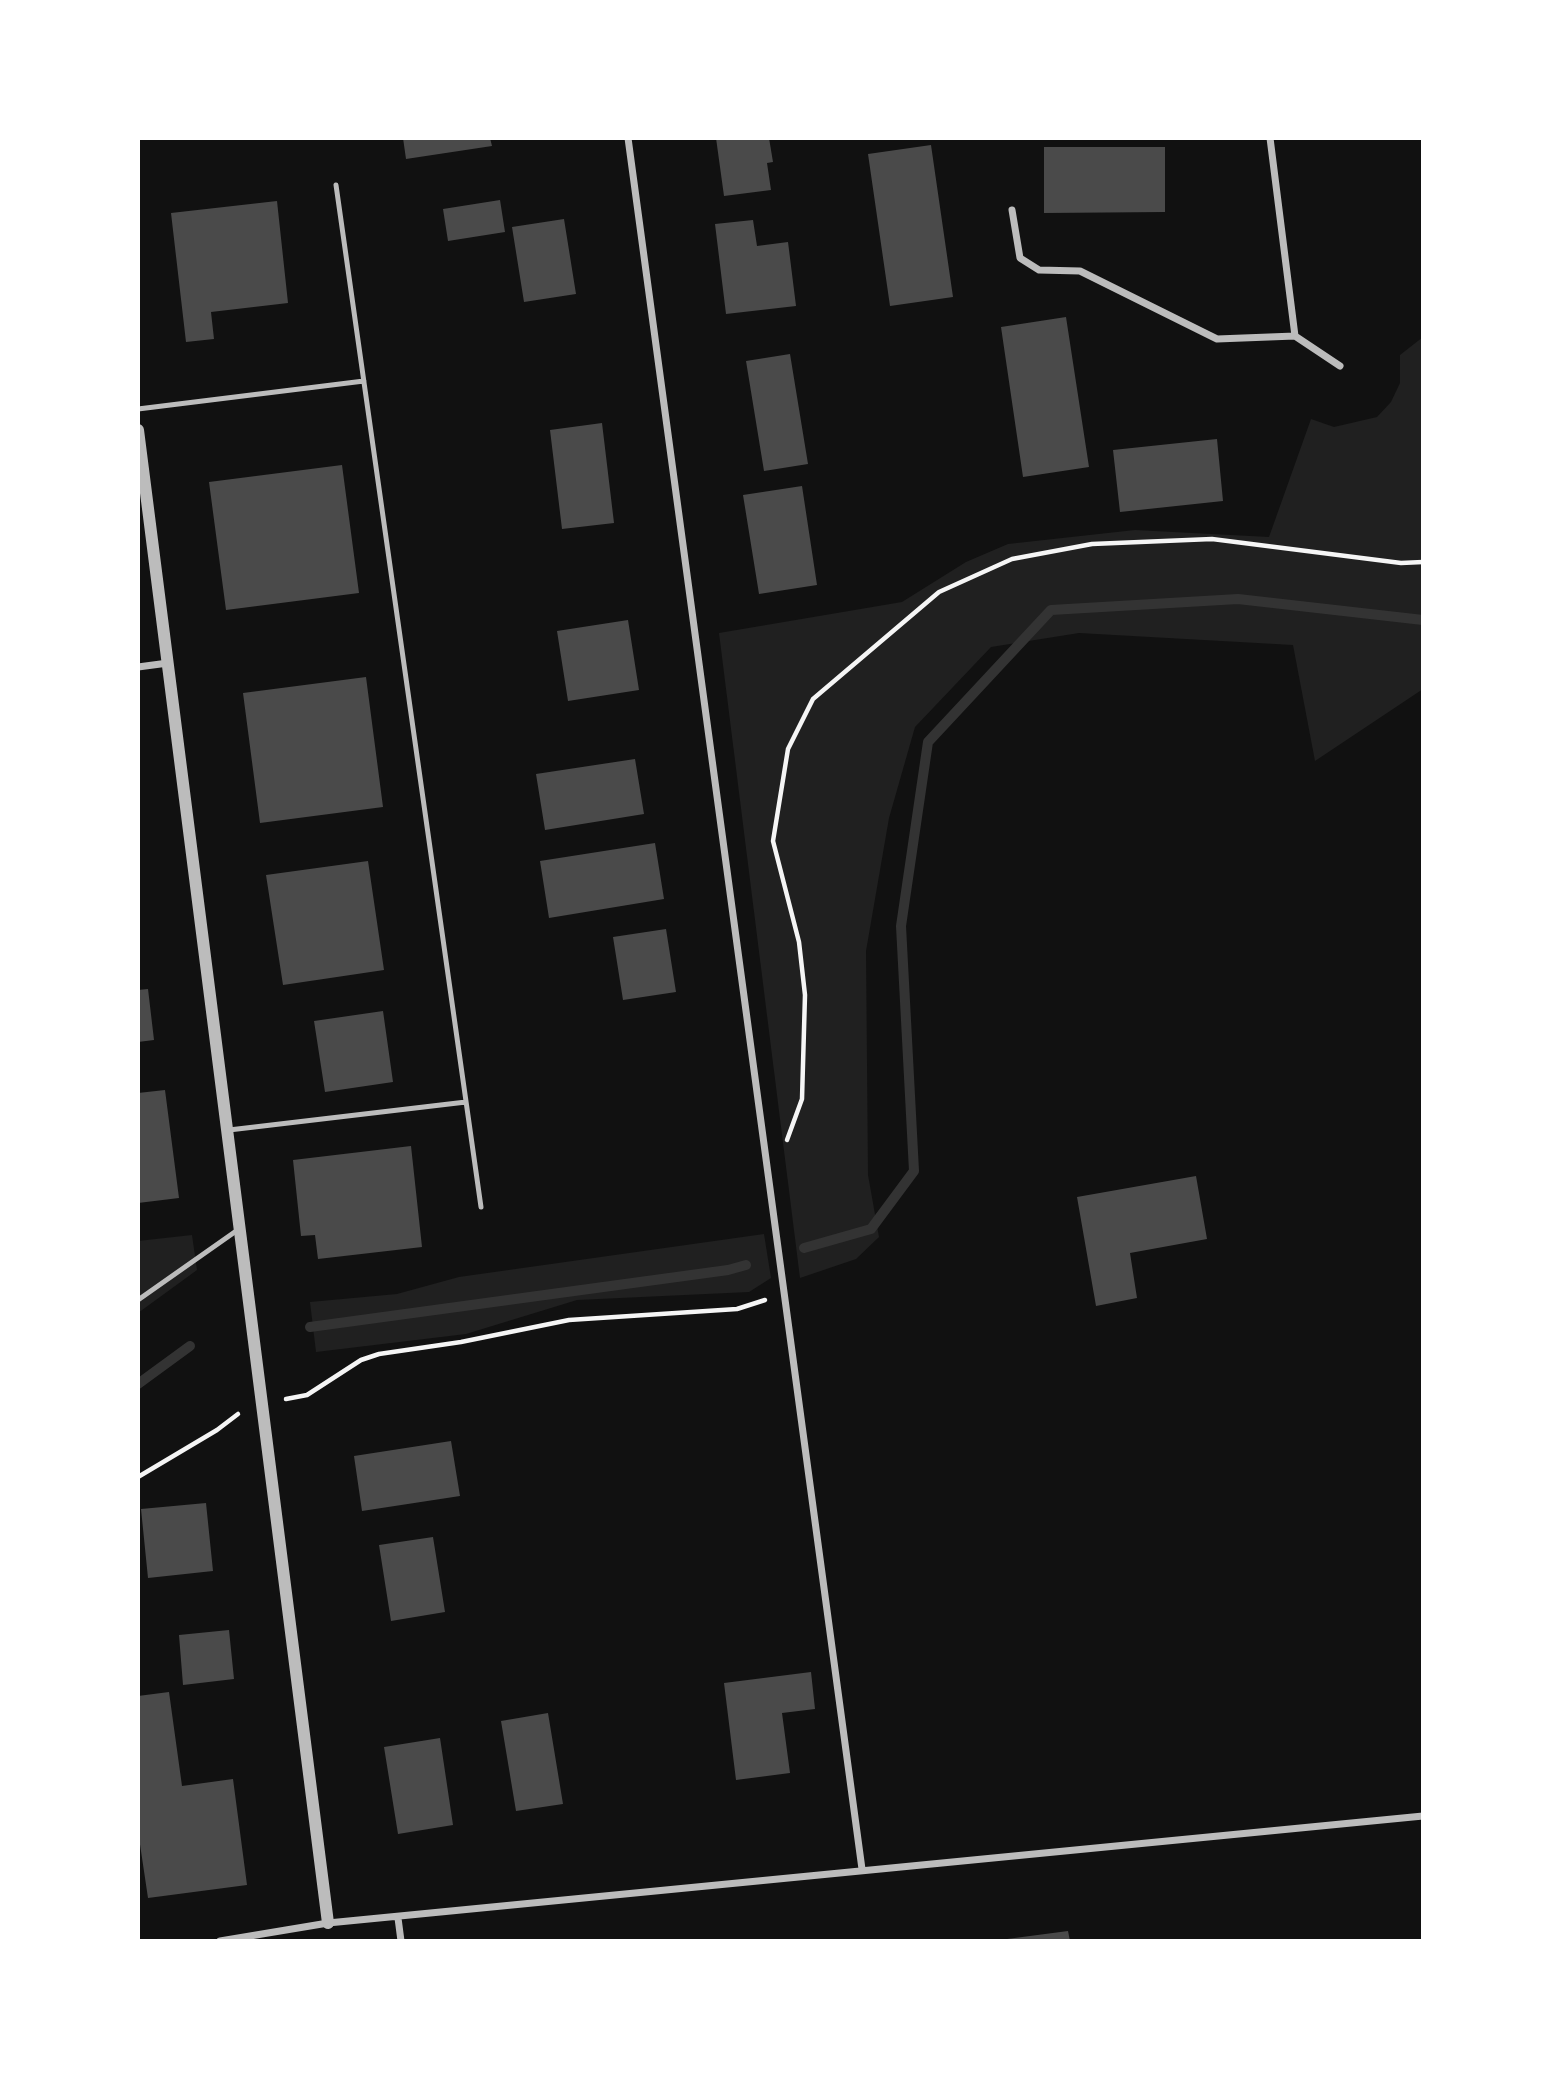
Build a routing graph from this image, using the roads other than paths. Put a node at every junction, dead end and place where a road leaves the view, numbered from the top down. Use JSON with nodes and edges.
{"nodes":[{"id":1,"x":628,"y":138,"type":"edge"},
{"id":2,"x":1270,"y":138,"type":"edge"},
{"id":3,"x":336,"y":185,"type":"dead end"},
{"id":4,"x":1012,"y":210,"type":"dead end"},
{"id":5,"x":1294,"y":336,"type":"junction"},
{"id":6,"x":1339,"y":366,"type":"dead end"},
{"id":7,"x":364,"y":381,"type":"junction"},
{"id":8,"x":138,"y":409,"type":"edge"},
{"id":9,"x":138,"y":429,"type":"edge"},
{"id":10,"x":168,"y":663,"type":"junction"},
{"id":11,"x":138,"y":667,"type":"edge"},
{"id":12,"x":466,"y":1102,"type":"junction"},
{"id":13,"x":228,"y":1130,"type":"junction"},
{"id":14,"x":481,"y":1207,"type":"dead end"},
{"id":15,"x":240,"y":1228,"type":"junction"},
{"id":16,"x":138,"y":1300,"type":"edge"},
{"id":17,"x":1423,"y":1816,"type":"edge"},
{"id":18,"x":862,"y":1869,"type":"junction"},
{"id":19,"x":398,"y":1918,"type":"junction"},
{"id":20,"x":328,"y":1923,"type":"junction"},
{"id":21,"x":220,"y":1941,"type":"edge"},
{"id":22,"x":401,"y":1941,"type":"edge"}],
"edges":[{"from":1,"to":18,"type":"street"},
{"from":2,"to":5,"type":"street"},
{"from":3,"to":7,"type":"lane"},
{"from":4,"to":5,"type":"street"},
{"from":5,"to":6,"type":"street"},
{"from":7,"to":8,"type":"lane"},
{"from":7,"to":12,"type":"lane"},
{"from":9,"to":10,"type":"street"},
{"from":10,"to":11,"type":"street"},
{"from":10,"to":13,"type":"street"},
{"from":12,"to":13,"type":"lane"},
{"from":12,"to":14,"type":"lane"},
{"from":13,"to":15,"type":"street"},
{"from":15,"to":16,"type":"lane"},
{"from":15,"to":20,"type":"street"},
{"from":17,"to":18,"type":"street"},
{"from":18,"to":19,"type":"street"},
{"from":19,"to":20,"type":"street"},
{"from":19,"to":22,"type":"street"},
{"from":20,"to":21,"type":"street"}]}
